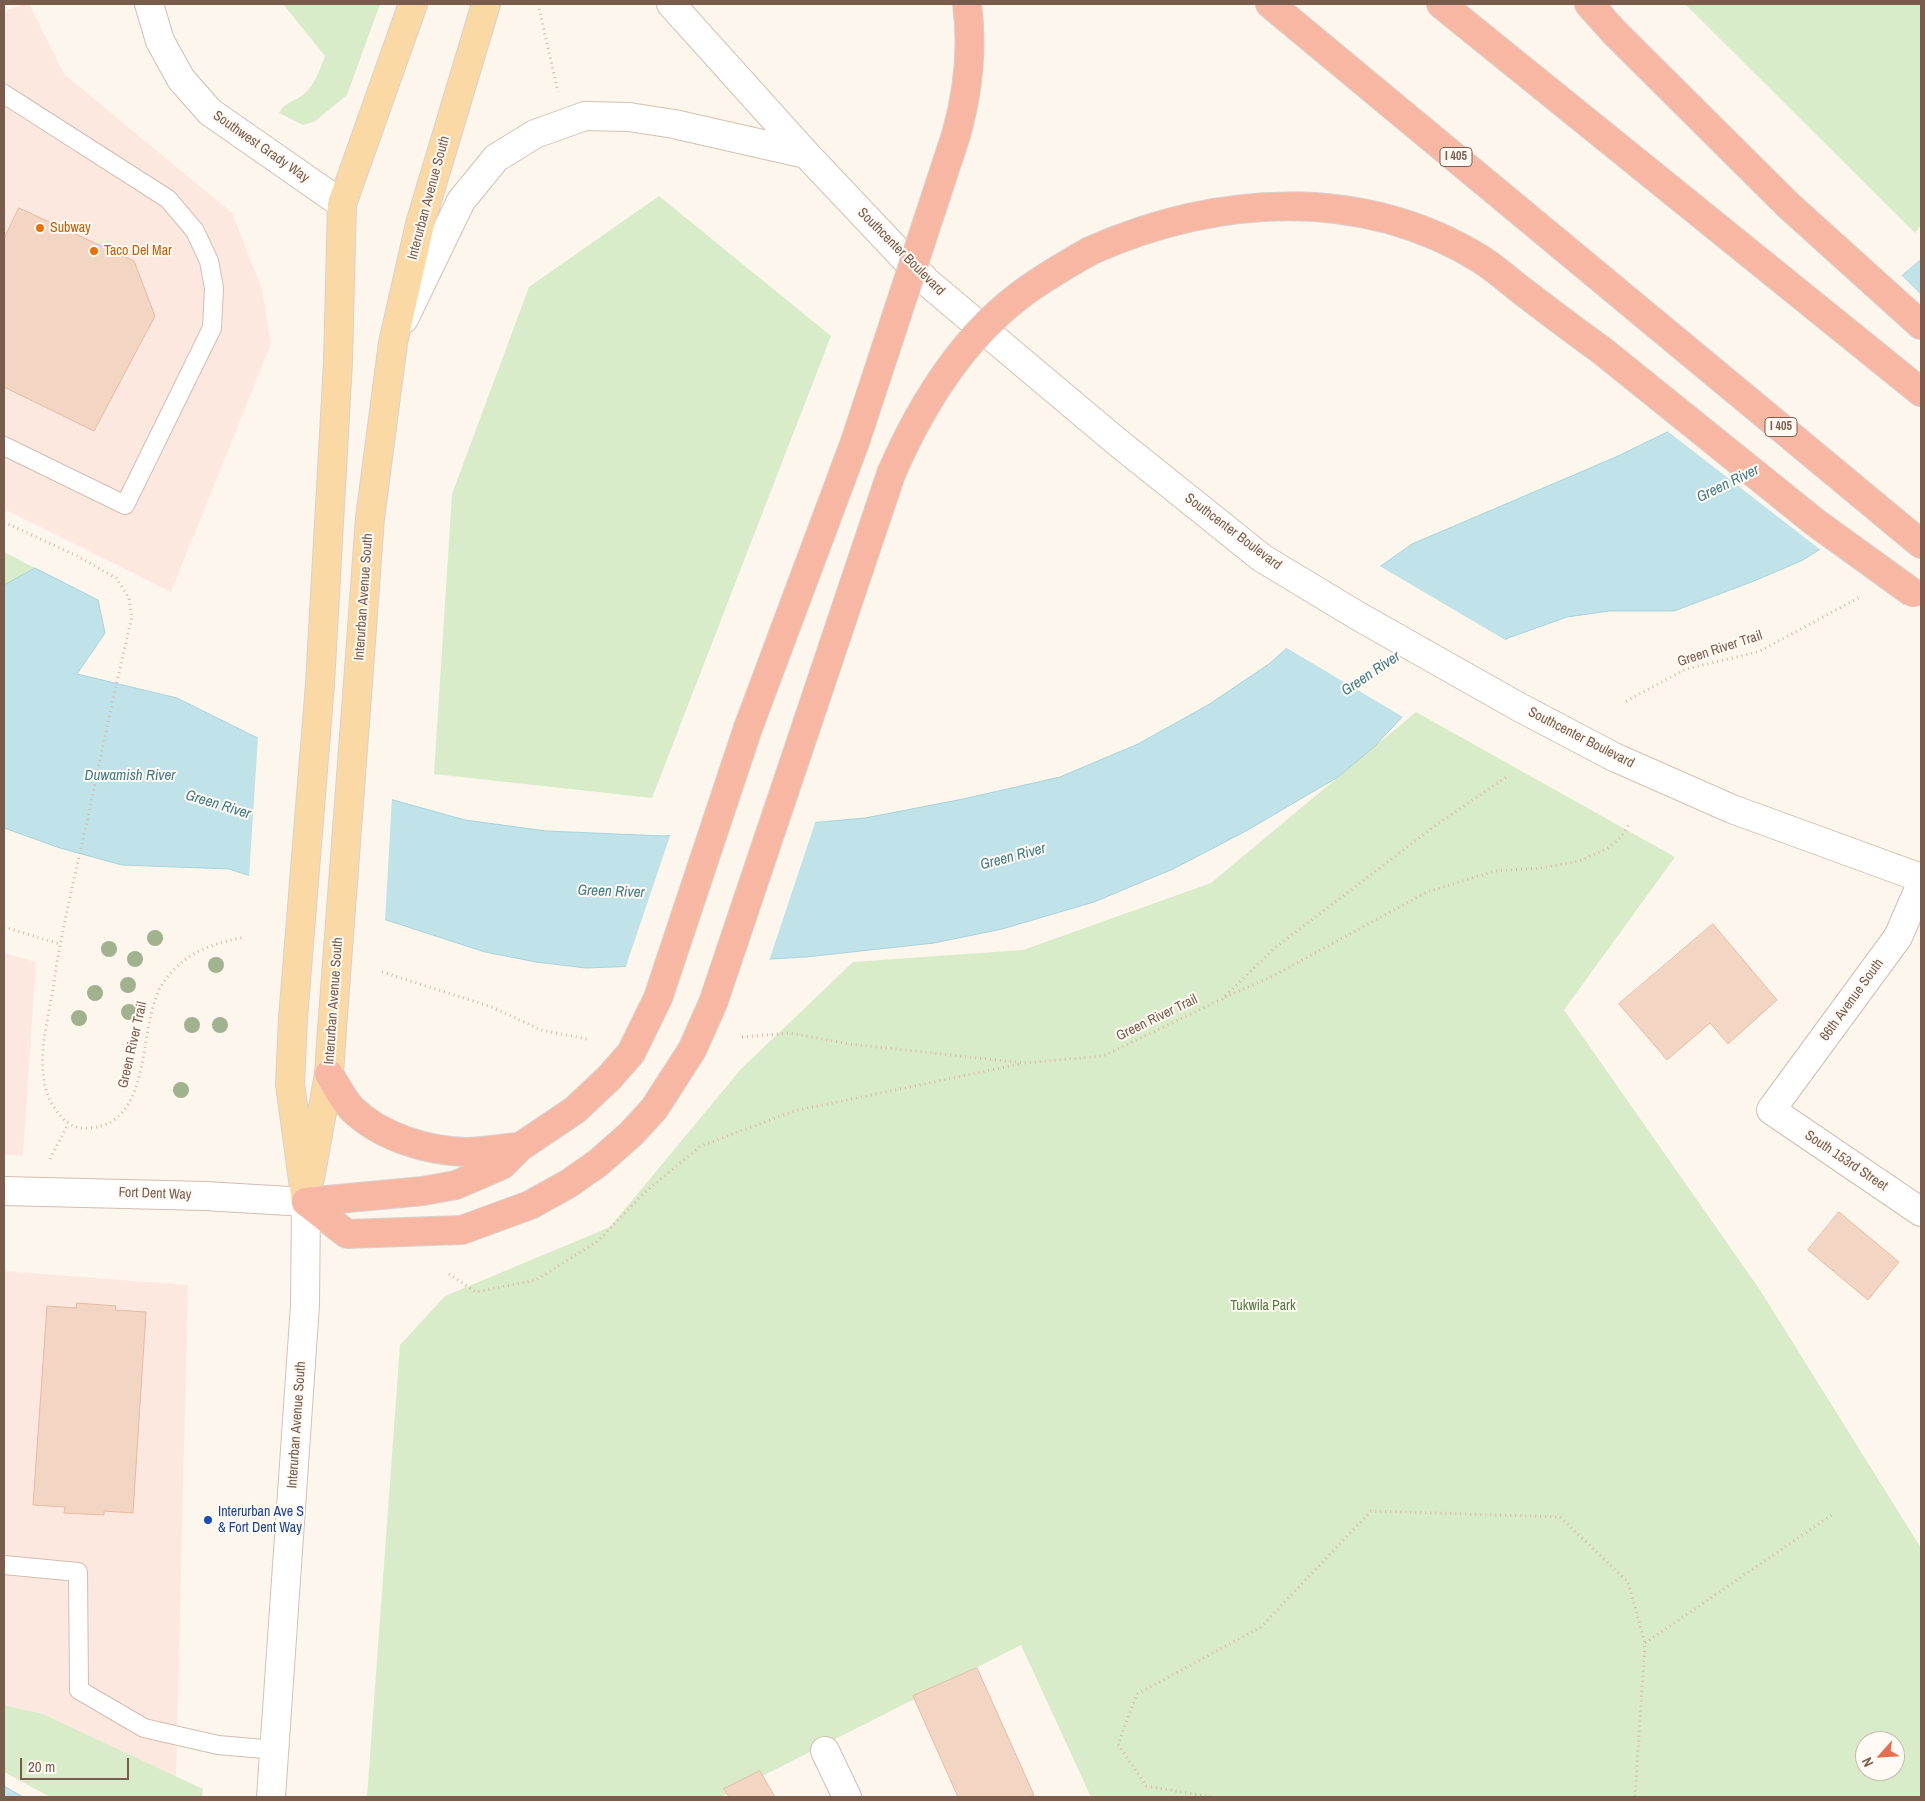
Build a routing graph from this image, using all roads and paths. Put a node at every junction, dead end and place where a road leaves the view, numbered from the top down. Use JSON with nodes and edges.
{"nodes":[{"id":1,"x":149,"y":4,"type":"edge"},
{"id":2,"x":413,"y":4,"type":"edge"},
{"id":3,"x":486,"y":4,"type":"edge"},
{"id":4,"x":538,"y":4,"type":"edge"},
{"id":5,"x":671,"y":4,"type":"edge"},
{"id":6,"x":967,"y":4,"type":"edge"},
{"id":7,"x":1270,"y":4,"type":"edge"},
{"id":8,"x":1441,"y":4,"type":"edge"},
{"id":9,"x":1589,"y":4,"type":"edge"},
{"id":10,"x":4,"y":94,"type":"edge"},
{"id":11,"x":558,"y":94,"type":"dead end"},
{"id":12,"x":806,"y":154,"type":"junction"},
{"id":13,"x":342,"y":204,"type":"junction"},
{"id":14,"x":1921,"y":325,"type":"edge"},
{"id":15,"x":392,"y":343,"type":"junction"},
{"id":16,"x":1921,"y":392,"type":"edge"},
{"id":17,"x":4,"y":446,"type":"edge"},
{"id":18,"x":4,"y":522,"type":"edge"},
{"id":19,"x":1921,"y":544,"type":"edge"},
{"id":20,"x":1865,"y":595,"type":"dead end"},
{"id":21,"x":1917,"y":596,"type":"edge"},
{"id":22,"x":1626,"y":701,"type":"dead end"},
{"id":23,"x":1508,"y":776,"type":"dead end"},
{"id":24,"x":1630,"y":823,"type":"dead end"},
{"id":25,"x":1921,"y":878,"type":"edge"},
{"id":26,"x":1921,"y":884,"type":"edge"},
{"id":27,"x":4,"y":927,"type":"edge"},
{"id":28,"x":246,"y":937,"type":"dead end"},
{"id":29,"x":60,"y":944,"type":"junction"},
{"id":30,"x":382,"y":972,"type":"dead end"},
{"id":31,"x":1222,"y":999,"type":"junction"},
{"id":32,"x":742,"y":1037,"type":"dead end"},
{"id":33,"x":586,"y":1040,"type":"dead end"},
{"id":34,"x":1024,"y":1063,"type":"junction"},
{"id":35,"x":329,"y":1074,"type":"junction"},
{"id":36,"x":1771,"y":1110,"type":"joint"},
{"id":37,"x":68,"y":1124,"type":"junction"},
{"id":38,"x":520,"y":1147,"type":"junction"},
{"id":39,"x":47,"y":1164,"type":"dead end"},
{"id":40,"x":4,"y":1191,"type":"edge"},
{"id":41,"x":306,"y":1202,"type":"junction"},
{"id":42,"x":1921,"y":1212,"type":"edge"},
{"id":43,"x":449,"y":1274,"type":"dead end"},
{"id":44,"x":1833,"y":1514,"type":"dead end"},
{"id":45,"x":4,"y":1566,"type":"edge"},
{"id":46,"x":1645,"y":1643,"type":"junction"},
{"id":47,"x":276,"y":1750,"type":"junction"},
{"id":48,"x":826,"y":1751,"type":"dead end"},
{"id":49,"x":271,"y":1797,"type":"edge"},
{"id":50,"x":847,"y":1797,"type":"edge"},
{"id":51,"x":1211,"y":1797,"type":"edge"},
{"id":52,"x":1635,"y":1797,"type":"edge"}],
"edges":[{"from":1,"to":13,"type":"main road","name":"Southwest Grady Way"},
{"from":2,"to":13,"type":"main road","name":"Interurban Avenue South"},
{"from":3,"to":15,"type":"main road","name":"Interurban Avenue South"},
{"from":4,"to":11,"type":"path"},
{"from":5,"to":12,"type":"main road","name":"Southcenter Boulevard"},
{"from":6,"to":38,"type":"highway","bridge":true},
{"from":7,"to":19,"type":"highway","number":"I 405"},
{"from":8,"to":16,"type":"highway"},
{"from":9,"to":14,"type":"highway"},
{"from":10,"to":17,"type":"lane"},
{"from":12,"to":15,"type":"main road"},
{"from":12,"to":25,"type":"main road","name":"Southcenter Boulevard","bridge":true},
{"from":13,"to":41,"type":"main road","name":"Interurban Avenue South","bridge":true},
{"from":15,"to":35,"type":"main road","name":"Interurban Avenue South","bridge":true},
{"from":18,"to":29,"type":"path"},
{"from":20,"to":22,"type":"path","name":"Green River Trail"},
{"from":21,"to":41,"type":"highway","bridge":true},
{"from":23,"to":31,"type":"path","name":"Green River Trail"},
{"from":24,"to":31,"type":"path"},
{"from":26,"to":36,"type":"main road","name":"66th Avenue South"},
{"from":27,"to":29,"type":"path"},
{"from":28,"to":37,"type":"path","name":"Green River Trail"},
{"from":29,"to":37,"type":"path"},
{"from":30,"to":33,"type":"path"},
{"from":31,"to":34,"type":"path","name":"Green River Trail"},
{"from":32,"to":34,"type":"path","name":"Green River Trail"},
{"from":34,"to":43,"type":"path"},
{"from":35,"to":38,"type":"highway"},
{"from":35,"to":41,"type":"main road","name":"Interurban Avenue South"},
{"from":36,"to":42,"type":"main road","name":"South 153rd Street"},
{"from":37,"to":39,"type":"path"},
{"from":38,"to":41,"type":"highway"},
{"from":40,"to":41,"type":"main road","name":"Fort Dent Way"},
{"from":41,"to":47,"type":"main road","name":"Interurban Avenue South"},
{"from":44,"to":46,"type":"path"},
{"from":45,"to":47,"type":"lane"},
{"from":46,"to":51,"type":"path"},
{"from":46,"to":52,"type":"path"},
{"from":47,"to":49,"type":"main road","name":"Interurban Avenue South"},
{"from":48,"to":50,"type":"main road"}]}
